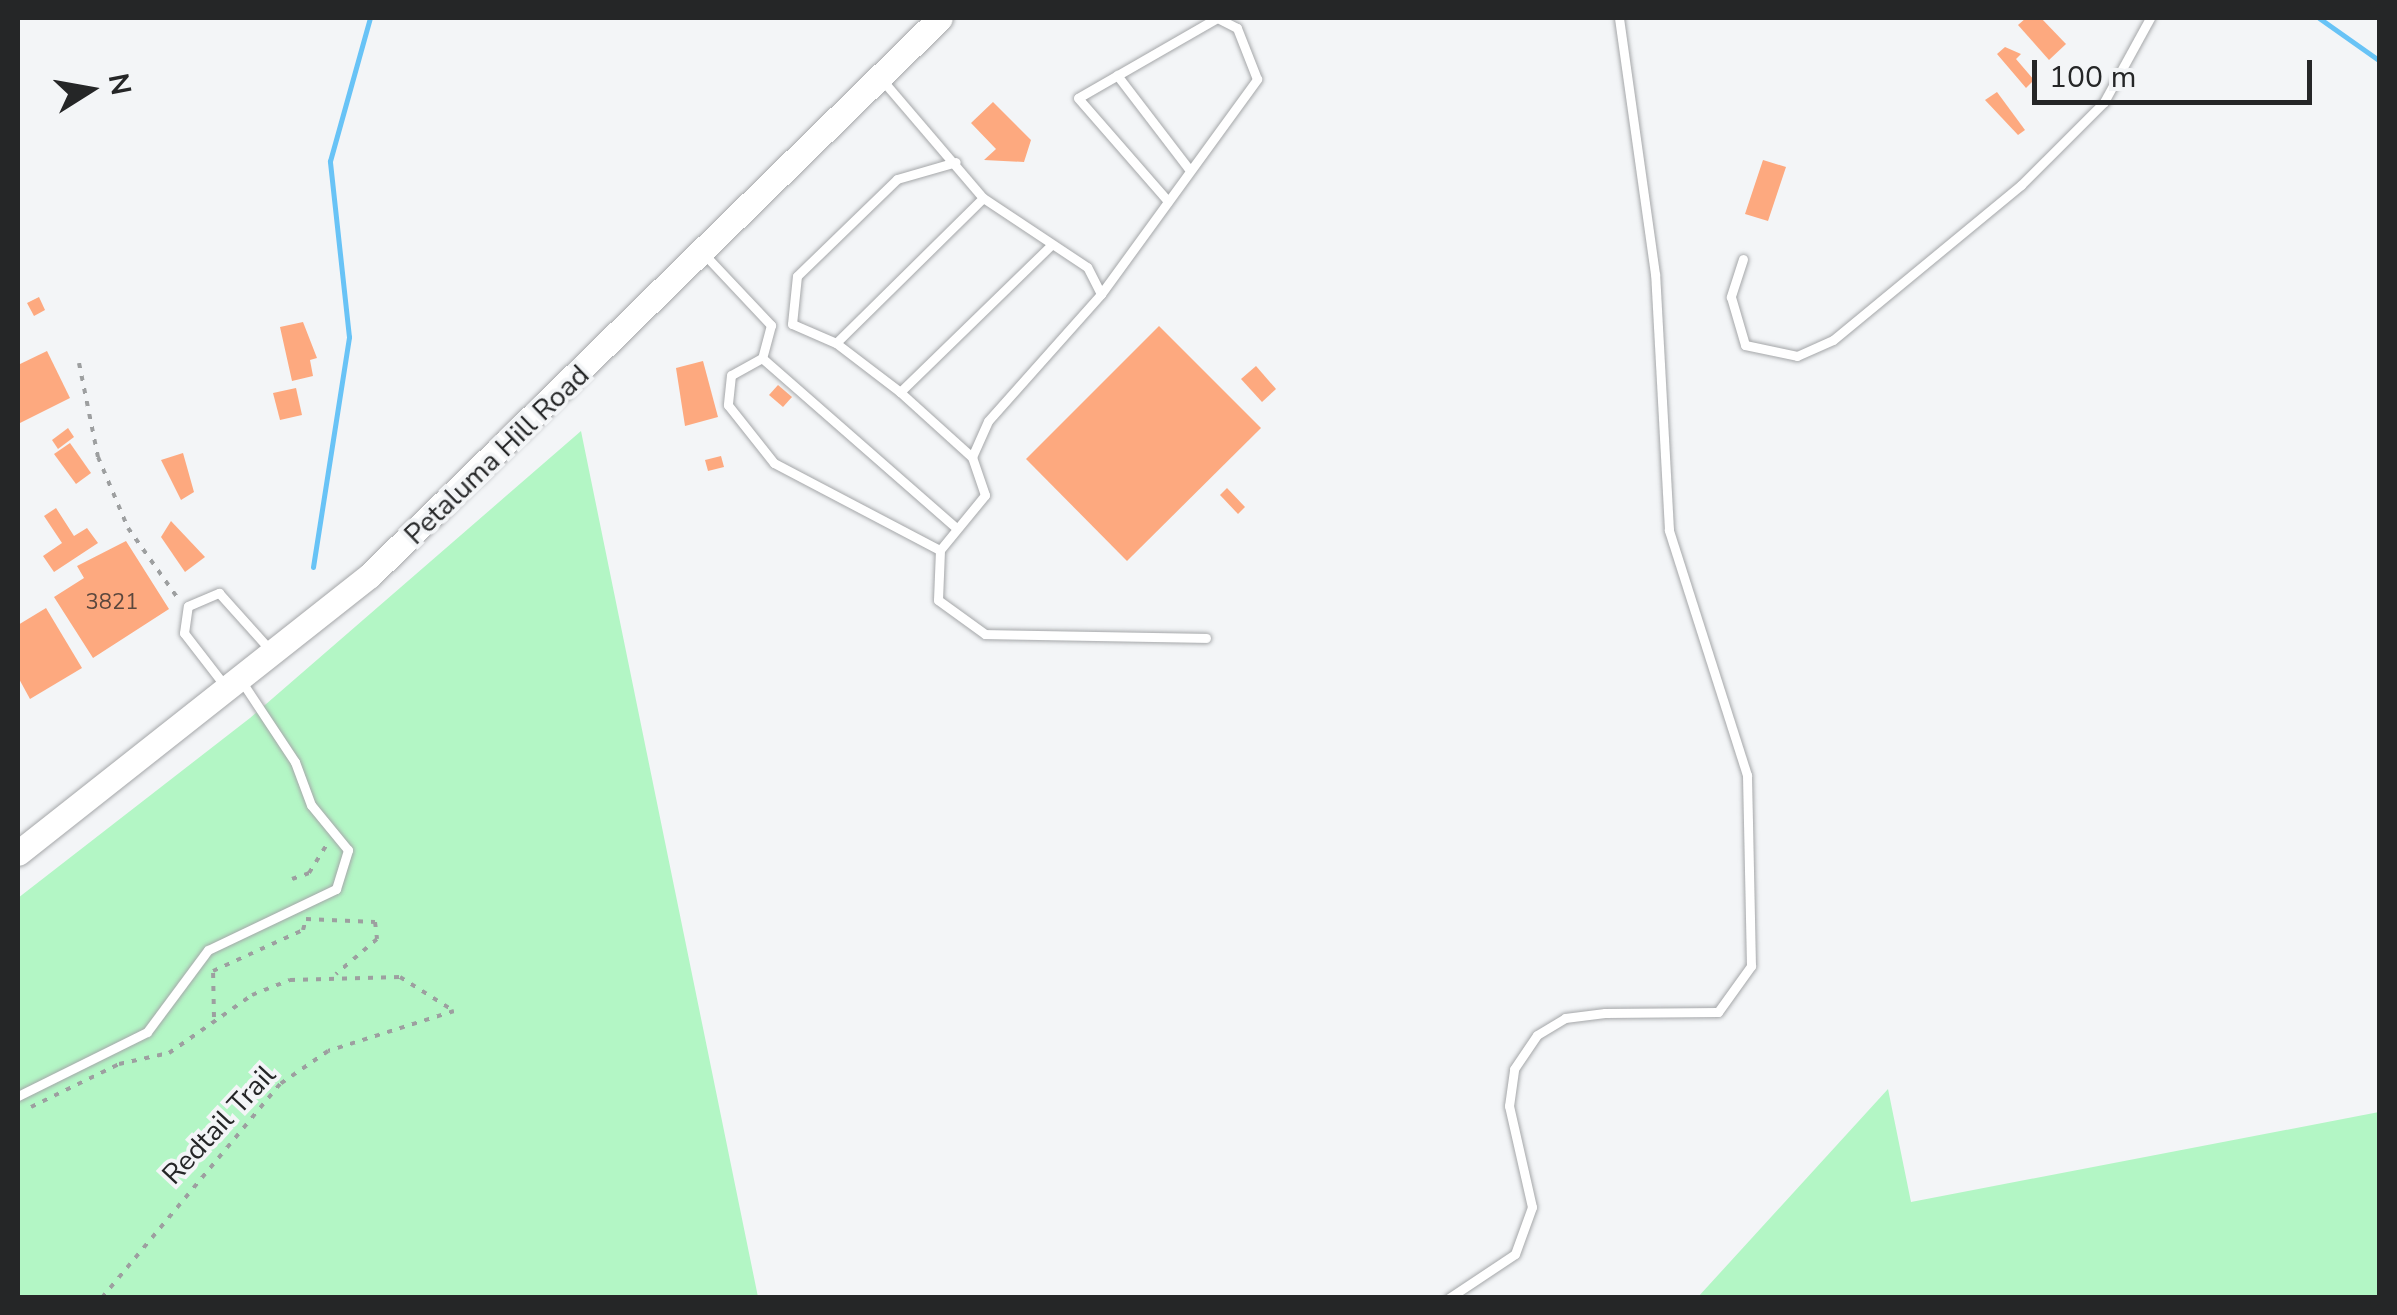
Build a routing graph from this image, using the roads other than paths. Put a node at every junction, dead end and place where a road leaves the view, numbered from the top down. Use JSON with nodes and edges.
{"nodes":[{"id":1,"x":940,"y":18,"type":"edge"},
{"id":2,"x":1619,"y":18,"type":"edge"},
{"id":3,"x":2150,"y":18,"type":"edge"},
{"id":4,"x":1117,"y":75,"type":"junction"},
{"id":5,"x":880,"y":78,"type":"junction"},
{"id":6,"x":956,"y":162,"type":"junction"},
{"id":7,"x":1188,"y":168,"type":"junction"},
{"id":8,"x":983,"y":198,"type":"junction"},
{"id":9,"x":1168,"y":200,"type":"junction"},
{"id":10,"x":1051,"y":245,"type":"junction"},
{"id":11,"x":704,"y":254,"type":"junction"},
{"id":12,"x":1743,"y":259,"type":"dead end"},
{"id":13,"x":1101,"y":294,"type":"junction"},
{"id":14,"x":792,"y":324,"type":"junction"},
{"id":15,"x":770,"y":325,"type":"junction"},
{"id":16,"x":836,"y":343,"type":"junction"},
{"id":17,"x":762,"y":358,"type":"junction"},
{"id":18,"x":900,"y":392,"type":"junction"},
{"id":19,"x":972,"y":457,"type":"junction"},
{"id":20,"x":956,"y":528,"type":"junction"},
{"id":21,"x":940,"y":550,"type":"junction"},
{"id":22,"x":1206,"y":638,"type":"dead end"},
{"id":23,"x":272,"y":652,"type":"junction"},
{"id":24,"x":233,"y":683,"type":"junction"},
{"id":25,"x":18,"y":852,"type":"edge"},
{"id":26,"x":18,"y":1096,"type":"edge"},
{"id":27,"x":1450,"y":1298,"type":"edge"}],
"edges":[{"from":1,"to":5,"type":"main road","name":"Petaluma Hill Road"},
{"from":2,"to":27,"type":"lane"},
{"from":3,"to":12,"type":"lane"},
{"from":4,"to":7,"type":"lane"},
{"from":4,"to":7,"type":"lane"},
{"from":4,"to":9,"type":"lane"},
{"from":5,"to":6,"type":"lane"},
{"from":5,"to":11,"type":"main road","name":"Petaluma Hill Road"},
{"from":6,"to":8,"type":"lane"},
{"from":6,"to":14,"type":"lane"},
{"from":7,"to":9,"type":"lane"},
{"from":8,"to":10,"type":"lane"},
{"from":8,"to":16,"type":"lane"},
{"from":9,"to":13,"type":"lane"},
{"from":10,"to":13,"type":"lane"},
{"from":10,"to":18,"type":"lane"},
{"from":11,"to":15,"type":"lane"},
{"from":11,"to":23,"type":"main road","name":"Petaluma Hill Road"},
{"from":13,"to":19,"type":"lane"},
{"from":14,"to":15,"type":"lane"},
{"from":14,"to":16,"type":"lane"},
{"from":15,"to":17,"type":"lane"},
{"from":16,"to":18,"type":"lane"},
{"from":17,"to":20,"type":"lane"},
{"from":17,"to":21,"type":"lane"},
{"from":18,"to":19,"type":"lane"},
{"from":19,"to":20,"type":"lane"},
{"from":20,"to":21,"type":"lane"},
{"from":21,"to":22,"type":"lane"},
{"from":23,"to":24,"type":"main road","name":"Petaluma Hill Road"},
{"from":23,"to":24,"type":"lane"},
{"from":24,"to":25,"type":"main road","name":"Petaluma Hill Road"},
{"from":24,"to":26,"type":"lane"}]}
